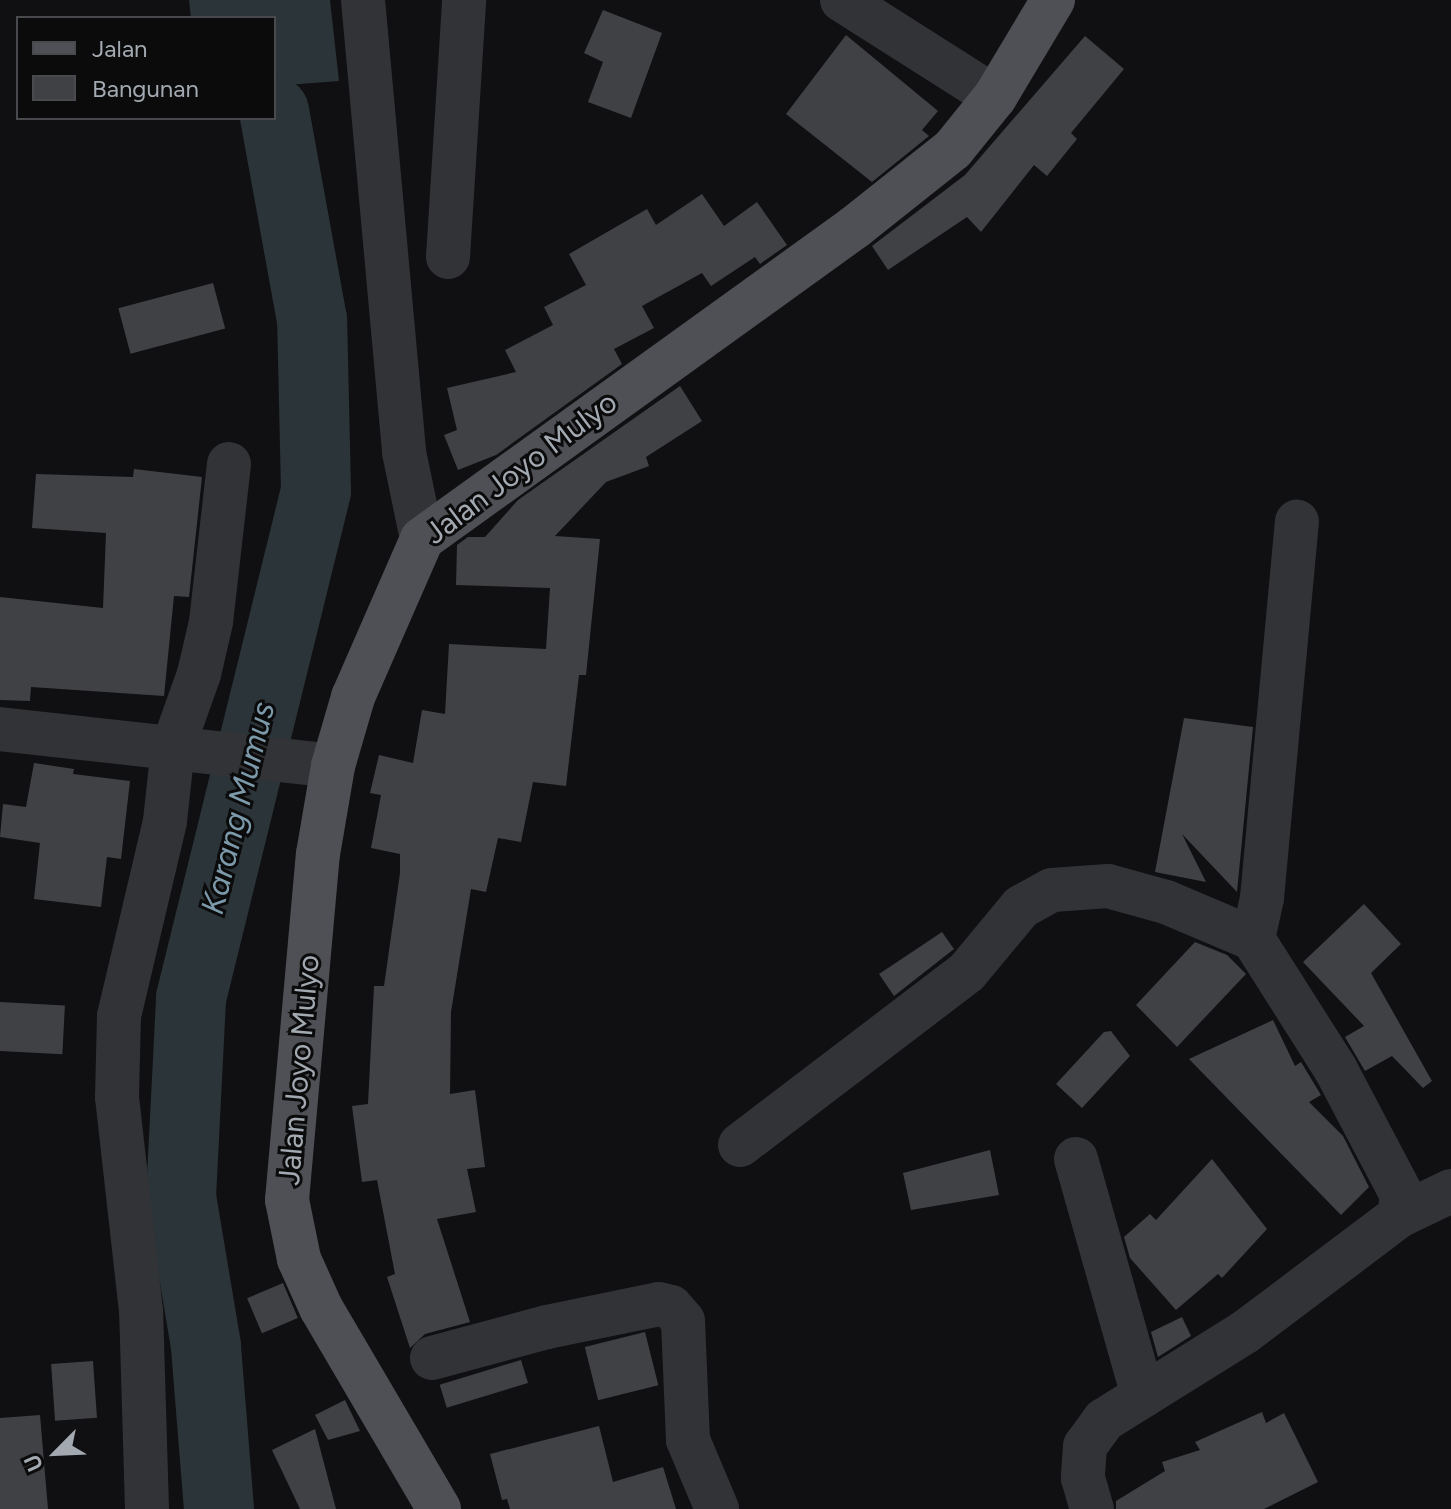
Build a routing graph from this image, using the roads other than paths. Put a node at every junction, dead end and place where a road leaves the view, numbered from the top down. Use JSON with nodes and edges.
{"nodes":[{"id":1,"x":363,"y":0,"type":"edge"},
{"id":2,"x":464,"y":0,"type":"edge"},
{"id":3,"x":842,"y":0,"type":"edge"},
{"id":4,"x":1053,"y":0,"type":"edge"},
{"id":5,"x":995,"y":97,"type":"junction"},
{"id":6,"x":448,"y":257,"type":"dead end"},
{"id":7,"x":229,"y":464,"type":"dead end"},
{"id":8,"x":1297,"y":522,"type":"dead end"},
{"id":9,"x":422,"y":539,"type":"junction"},
{"id":10,"x":0,"y":729,"type":"edge"},
{"id":11,"x":177,"y":747,"type":"junction"},
{"id":12,"x":314,"y":761,"type":"junction"},
{"id":13,"x":1253,"y":939,"type":"junction"},
{"id":14,"x":740,"y":1145,"type":"dead end"},
{"id":15,"x":1076,"y":1159,"type":"dead end"},
{"id":16,"x":1451,"y":1191,"type":"edge"},
{"id":17,"x":1399,"y":1216,"type":"junction"},
{"id":18,"x":432,"y":1358,"type":"dead end"},
{"id":19,"x":1143,"y":1396,"type":"junction"},
{"id":20,"x":147,"y":1509,"type":"edge"},
{"id":21,"x":439,"y":1509,"type":"edge"},
{"id":22,"x":717,"y":1509,"type":"edge"},
{"id":23,"x":1092,"y":1509,"type":"edge"}],
"edges":[{"from":1,"to":9,"type":"street"},
{"from":2,"to":6,"type":"street"},
{"from":3,"to":5,"type":"street"},
{"from":4,"to":5,"type":"main road","name":"Jalan Joyo Mulyo"},
{"from":5,"to":9,"type":"main road","name":"Jalan Joyo Mulyo"},
{"from":7,"to":11,"type":"street"},
{"from":8,"to":13,"type":"street"},
{"from":9,"to":12,"type":"main road","name":"Jalan Joyo Mulyo"},
{"from":10,"to":11,"type":"street"},
{"from":11,"to":12,"type":"street"},
{"from":11,"to":20,"type":"street"},
{"from":12,"to":21,"type":"main road","name":"Jalan Joyo Mulyo"},
{"from":13,"to":14,"type":"street"},
{"from":13,"to":17,"type":"street"},
{"from":15,"to":19,"type":"street"},
{"from":16,"to":17,"type":"street"},
{"from":17,"to":19,"type":"street"},
{"from":18,"to":22,"type":"street"},
{"from":19,"to":23,"type":"street"}]}
